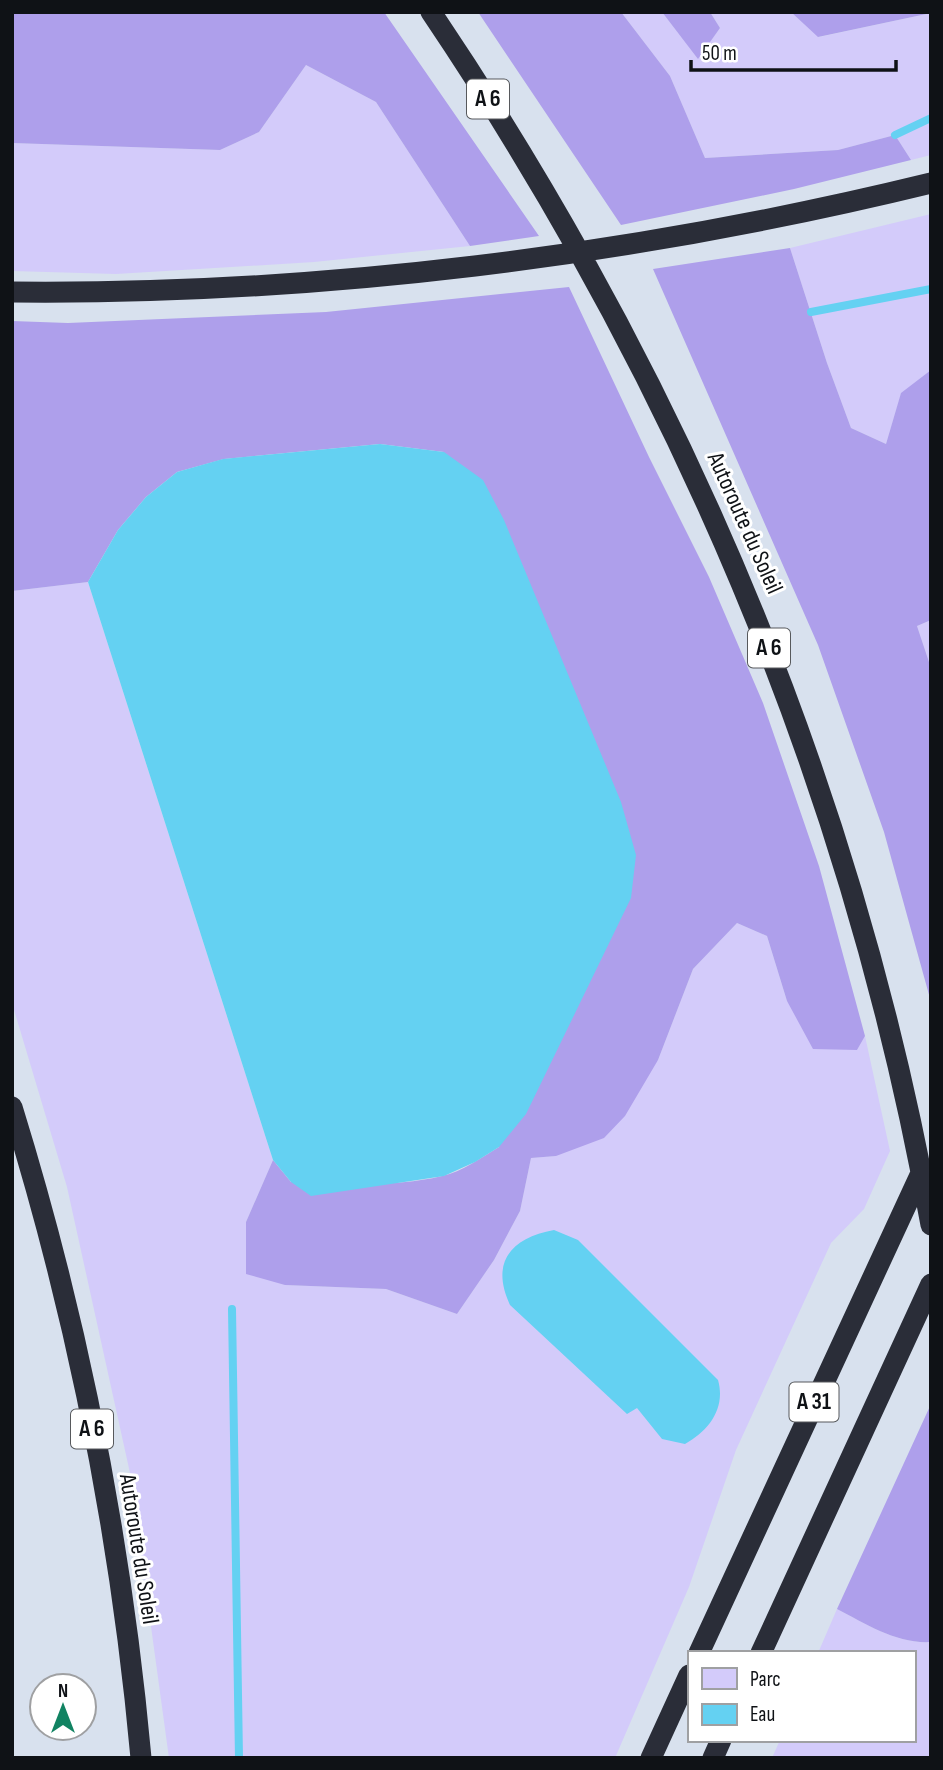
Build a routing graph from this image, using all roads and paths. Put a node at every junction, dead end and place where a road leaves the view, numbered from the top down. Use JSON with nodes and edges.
{"nodes":[{"id":1,"x":431,"y":12,"type":"edge"},
{"id":2,"x":931,"y":183,"type":"edge"},
{"id":3,"x":12,"y":292,"type":"edge"},
{"id":4,"x":12,"y":1107,"type":"edge"},
{"id":5,"x":931,"y":1153,"type":"edge"},
{"id":6,"x":931,"y":1225,"type":"edge"},
{"id":7,"x":931,"y":1284,"type":"edge"},
{"id":8,"x":700,"y":1651,"type":"edge"},
{"id":9,"x":762,"y":1651,"type":"edge"},
{"id":10,"x":688,"y":1677,"type":"edge"},
{"id":11,"x":720,"y":1742,"type":"edge"},
{"id":12,"x":141,"y":1758,"type":"edge"},
{"id":13,"x":651,"y":1758,"type":"edge"},
{"id":14,"x":713,"y":1758,"type":"edge"}],
"edges":[{"from":1,"to":6,"type":"highway","name":"Autoroute du Soleil","number":"A 6"},
{"from":2,"to":3,"type":"highway"},
{"from":4,"to":12,"type":"highway","name":"Autoroute du Soleil","number":"A 6"},
{"from":5,"to":8,"type":"highway","number":"A 31"},
{"from":7,"to":9,"type":"highway","number":"A 31"},
{"from":10,"to":13,"type":"highway"},
{"from":11,"to":14,"type":"highway"}]}
